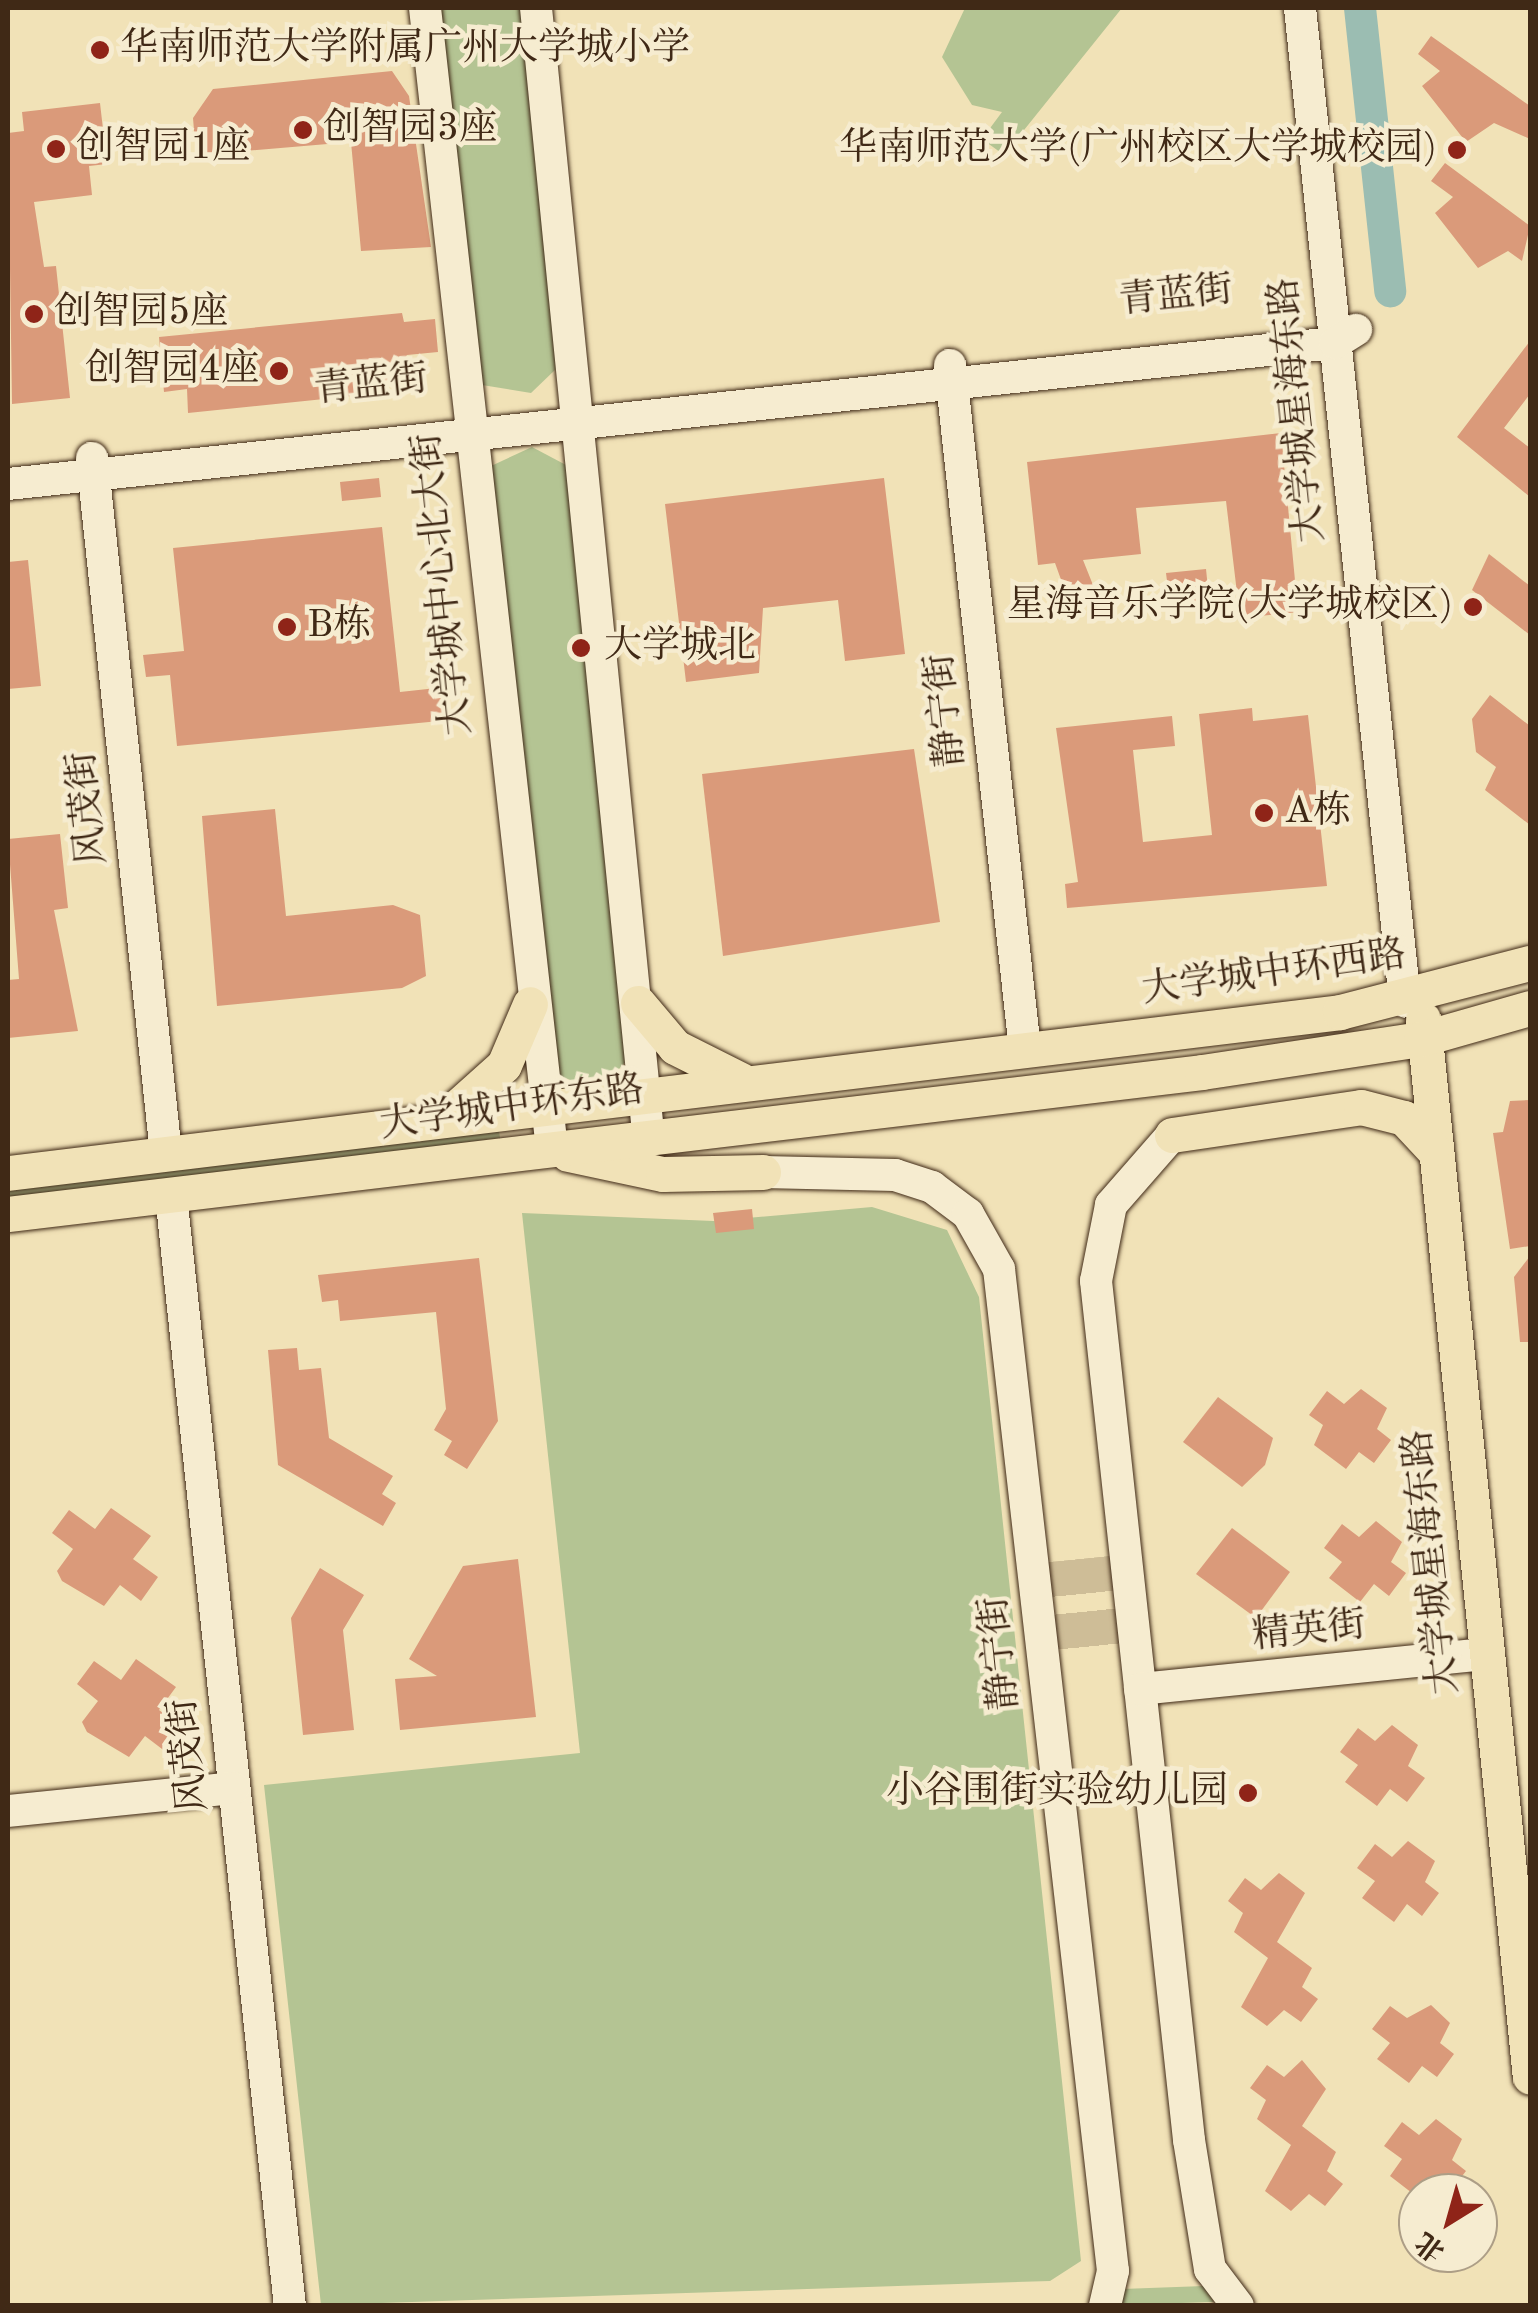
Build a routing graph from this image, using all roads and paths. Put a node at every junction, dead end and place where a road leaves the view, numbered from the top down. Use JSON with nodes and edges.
{"nodes":[{"id":1,"x":425,"y":8,"type":"edge"},
{"id":2,"x":536,"y":8,"type":"edge"},
{"id":3,"x":1300,"y":8,"type":"edge"},
{"id":4,"x":1322,"y":8,"type":"edge"},
{"id":5,"x":1341,"y":332,"type":"junction"},
{"id":6,"x":951,"y":371,"type":"junction"},
{"id":7,"x":575,"y":415,"type":"junction"},
{"id":8,"x":467,"y":427,"type":"junction"},
{"id":9,"x":8,"y":462,"type":"edge"},
{"id":10,"x":93,"y":465,"type":"junction"},
{"id":11,"x":8,"y":484,"type":"edge"},
{"id":12,"x":1530,"y":963,"type":"edge"},
{"id":13,"x":1416,"y":999,"type":"junction"},
{"id":14,"x":530,"y":1004,"type":"junction"},
{"id":15,"x":638,"y":1004,"type":"junction"},
{"id":16,"x":1530,"y":1008,"type":"edge"},
{"id":17,"x":1420,"y":1038,"type":"junction"},
{"id":18,"x":1025,"y":1050,"type":"junction"},
{"id":19,"x":746,"y":1082,"type":"junction"},
{"id":20,"x":644,"y":1094,"type":"junction"},
{"id":21,"x":546,"y":1105,"type":"junction"},
{"id":22,"x":445,"y":1116,"type":"junction"},
{"id":23,"x":648,"y":1132,"type":"junction"},
{"id":24,"x":1172,"y":1135,"type":"joint"},
{"id":25,"x":1432,"y":1148,"type":"junction"},
{"id":26,"x":552,"y":1150,"type":"junction"},
{"id":27,"x":166,"y":1154,"type":"junction"},
{"id":28,"x":763,"y":1172,"type":"joint"},
{"id":29,"x":8,"y":1173,"type":"edge"},
{"id":30,"x":171,"y":1195,"type":"junction"},
{"id":31,"x":8,"y":1214,"type":"edge"},
{"id":32,"x":1486,"y":1654,"type":"junction"},
{"id":33,"x":1140,"y":1689,"type":"junction"},
{"id":34,"x":234,"y":1788,"type":"junction"},
{"id":35,"x":8,"y":1811,"type":"edge"},
{"id":36,"x":1530,"y":2077,"type":"edge"},
{"id":37,"x":290,"y":2306,"type":"edge"},
{"id":38,"x":1105,"y":2306,"type":"edge"},
{"id":39,"x":1238,"y":2306,"type":"edge"}],
"edges":[{"from":1,"to":8,"type":"street","name":"大学城中心北大街"},
{"from":2,"to":7,"type":"street"},
{"from":3,"to":5,"type":"street","name":"大学城星海东路"},
{"from":4,"to":5,"type":"street","name":"大学城星海东路"},
{"from":5,"to":6,"type":"street","name":"青蓝街"},
{"from":5,"to":13,"type":"street","name":"大学城星海东路"},
{"from":6,"to":7,"type":"street","name":"青蓝街"},
{"from":6,"to":18,"type":"street","name":"静宁街"},
{"from":7,"to":8,"type":"street","name":"青蓝街"},
{"from":7,"to":15,"type":"street"},
{"from":8,"to":10,"type":"street","name":"青蓝街"},
{"from":8,"to":14,"type":"street","name":"大学城中心北大街"},
{"from":9,"to":10,"type":"street","name":"青蓝街"},
{"from":10,"to":11,"type":"street","name":"青蓝街"},
{"from":10,"to":27,"type":"street","name":"风茂街"},
{"from":12,"to":13,"type":"main road","name":"大学城中环西路"},
{"from":13,"to":17,"type":"main road","name":"大学城星海东路"},
{"from":13,"to":18,"type":"main road","name":"大学城中环西路"},
{"from":14,"to":21,"type":"street","name":"大学城中心北大街"},
{"from":14,"to":22,"type":"main road"},
{"from":15,"to":19,"type":"main road"},
{"from":15,"to":20,"type":"street"},
{"from":16,"to":17,"type":"main road"},
{"from":17,"to":23,"type":"main road","name":"大学城中环东路"},
{"from":17,"to":25,"type":"main road","name":"大学城星海东路"},
{"from":18,"to":19,"type":"main road","name":"大学城中环东路"},
{"from":19,"to":20,"type":"main road","name":"大学城中环东路"},
{"from":20,"to":21,"type":"main road","name":"大学城中环东路"},
{"from":20,"to":23,"type":"street"},
{"from":21,"to":22,"type":"main road","name":"大学城中环东路"},
{"from":21,"to":26,"type":"street","name":"大学城中心北大街"},
{"from":22,"to":27,"type":"main road","name":"大学城中环东路"},
{"from":23,"to":26,"type":"main road","name":"大学城中环东路"},
{"from":24,"to":25,"type":"main road"},
{"from":24,"to":33,"type":"street"},
{"from":25,"to":32,"type":"main road","name":"大学城星海东路"},
{"from":26,"to":28,"type":"main road"},
{"from":26,"to":30,"type":"main road","name":"大学城中环东路"},
{"from":27,"to":29,"type":"main road","name":"大学城中环东路"},
{"from":28,"to":38,"type":"street","name":"静宁街"},
{"from":30,"to":31,"type":"main road","name":"大学城中环东路"},
{"from":30,"to":34,"type":"street","name":"风茂街"},
{"from":32,"to":33,"type":"street","name":"精英街"},
{"from":32,"to":36,"type":"main road","name":"大学城星海东路"},
{"from":33,"to":39,"type":"street"},
{"from":34,"to":35,"type":"street"},
{"from":34,"to":37,"type":"street","name":"风茂街"}]}
